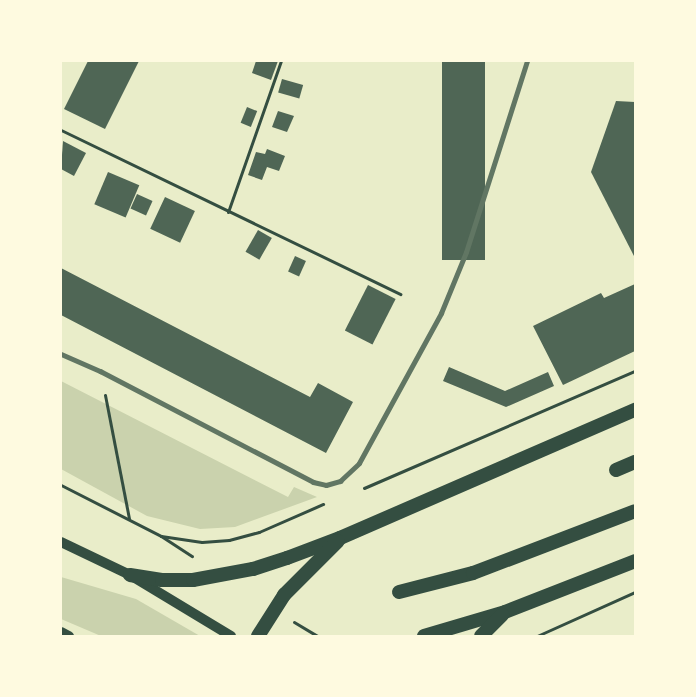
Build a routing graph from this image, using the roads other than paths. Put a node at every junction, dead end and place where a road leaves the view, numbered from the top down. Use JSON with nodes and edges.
{"nodes":[{"id":1,"x":528,"y":61,"type":"edge"},
{"id":2,"x":61,"y":354,"type":"edge"},
{"id":3,"x":635,"y":410,"type":"edge"},
{"id":4,"x":635,"y":462,"type":"edge"},
{"id":5,"x":616,"y":470,"type":"dead end"},
{"id":6,"x":635,"y":511,"type":"edge"},
{"id":7,"x":340,"y":538,"type":"junction"},
{"id":8,"x":61,"y":542,"type":"edge"},
{"id":9,"x":635,"y":561,"type":"edge"},
{"id":10,"x":130,"y":575,"type":"junction"},
{"id":11,"x":399,"y":592,"type":"dead end"},
{"id":12,"x":504,"y":612,"type":"junction"},
{"id":13,"x":61,"y":632,"type":"edge"},
{"id":14,"x":69,"y":636,"type":"edge"},
{"id":15,"x":231,"y":636,"type":"edge"},
{"id":16,"x":258,"y":636,"type":"edge"},
{"id":17,"x":424,"y":636,"type":"edge"},
{"id":18,"x":481,"y":636,"type":"edge"}],
"edges":[{"from":1,"to":2,"type":"street"},
{"from":3,"to":7,"type":"highway"},
{"from":4,"to":5,"type":"highway"},
{"from":6,"to":11,"type":"highway"},
{"from":7,"to":10,"type":"highway"},
{"from":7,"to":16,"type":"highway"},
{"from":8,"to":10,"type":"main road"},
{"from":9,"to":12,"type":"highway"},
{"from":10,"to":15,"type":"main road"},
{"from":12,"to":17,"type":"highway"},
{"from":12,"to":18,"type":"highway"},
{"from":13,"to":14,"type":"main road"}]}
